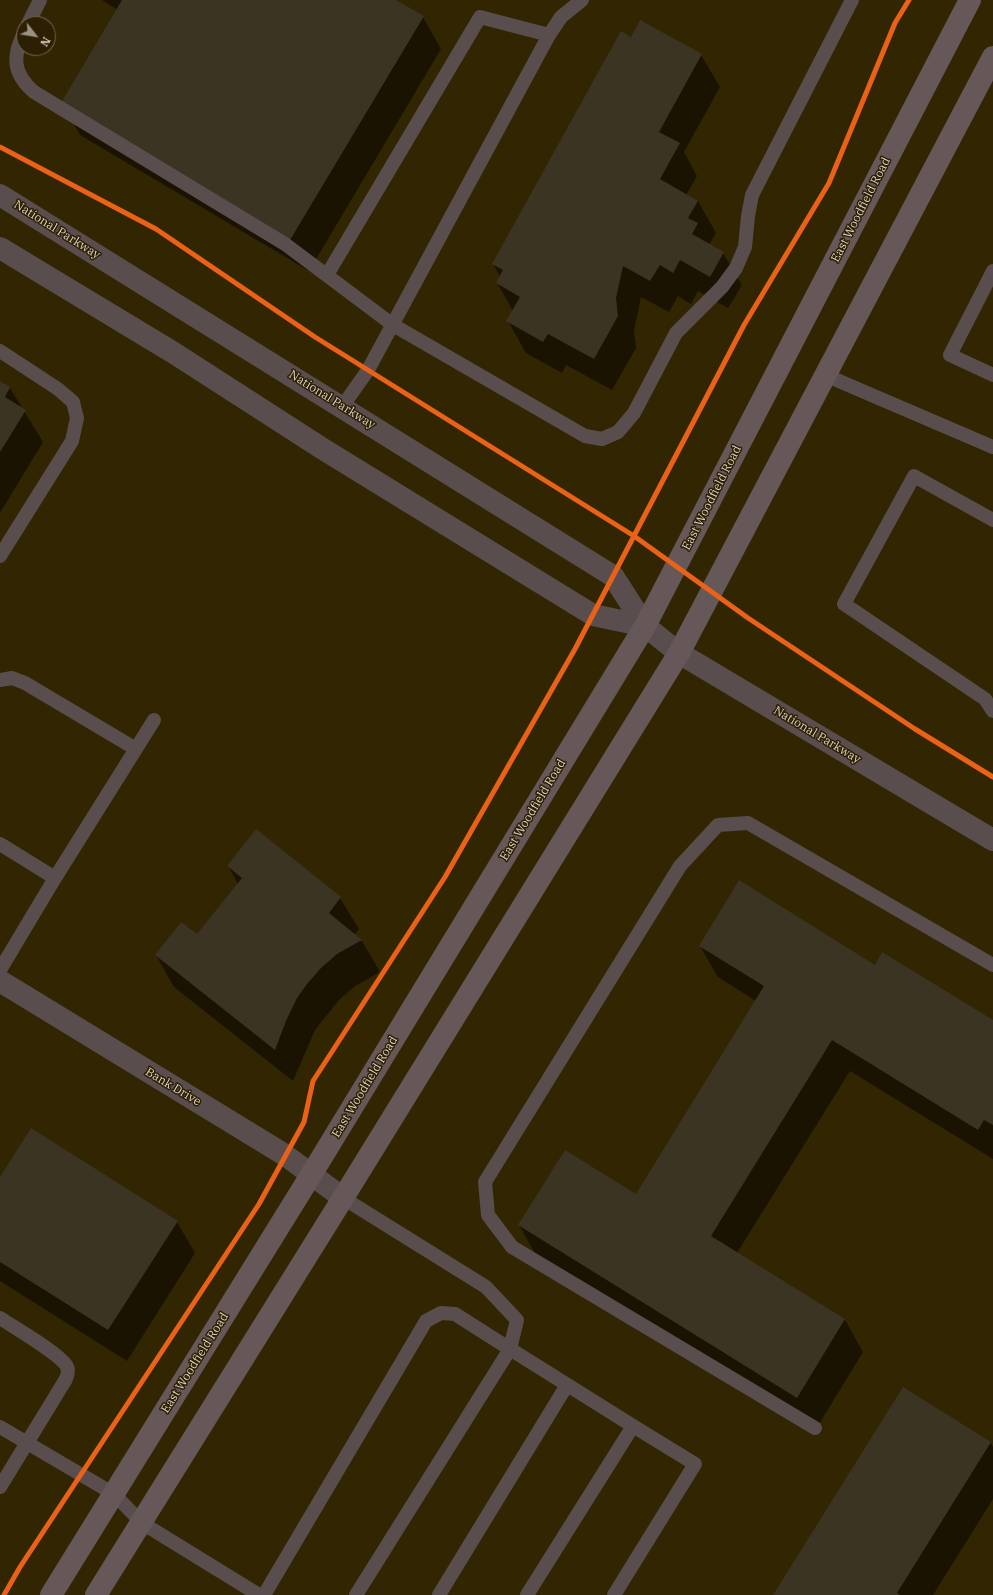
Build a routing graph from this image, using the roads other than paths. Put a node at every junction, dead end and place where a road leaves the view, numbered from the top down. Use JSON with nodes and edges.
{"nodes":[{"id":1,"x":40,"y":0,"type":"edge"},
{"id":2,"x":582,"y":0,"type":"edge"},
{"id":3,"x":852,"y":0,"type":"edge"},
{"id":4,"x":970,"y":0,"type":"edge"},
{"id":5,"x":32,"y":16,"type":"edge"},
{"id":6,"x":549,"y":35,"type":"junction"},
{"id":7,"x":16,"y":56,"type":"edge"},
{"id":8,"x":993,"y":57,"type":"edge"},
{"id":9,"x":0,"y":195,"type":"edge"},
{"id":10,"x":0,"y":248,"type":"edge"},
{"id":11,"x":993,"y":271,"type":"edge"},
{"id":12,"x":327,"y":275,"type":"junction"},
{"id":13,"x":393,"y":325,"type":"junction"},
{"id":14,"x":0,"y":351,"type":"edge"},
{"id":15,"x":825,"y":375,"type":"junction"},
{"id":16,"x":993,"y":375,"type":"edge"},
{"id":17,"x":342,"y":407,"type":"junction"},
{"id":18,"x":993,"y":447,"type":"edge"},
{"id":19,"x":993,"y":520,"type":"edge"},
{"id":20,"x":0,"y":556,"type":"edge"},
{"id":21,"x":645,"y":626,"type":"junction"},
{"id":22,"x":679,"y":653,"type":"junction"},
{"id":23,"x":0,"y":680,"type":"edge"},
{"id":24,"x":989,"y":694,"type":"edge"},
{"id":25,"x":993,"y":711,"type":"edge"},
{"id":26,"x":154,"y":720,"type":"dead end"},
{"id":27,"x":136,"y":749,"type":"junction"},
{"id":28,"x":993,"y":840,"type":"edge"},
{"id":29,"x":0,"y":844,"type":"edge"},
{"id":30,"x":55,"y":878,"type":"junction"},
{"id":31,"x":993,"y":965,"type":"edge"},
{"id":32,"x":0,"y":970,"type":"edge"},
{"id":33,"x":0,"y":981,"type":"edge"},
{"id":34,"x":311,"y":1176,"type":"junction"},
{"id":35,"x":343,"y":1198,"type":"junction"},
{"id":36,"x":0,"y":1318,"type":"edge"},
{"id":37,"x":510,"y":1349,"type":"junction"},
{"id":38,"x":567,"y":1385,"type":"junction"},
{"id":39,"x":633,"y":1426,"type":"junction"},
{"id":40,"x":0,"y":1427,"type":"edge"},
{"id":41,"x":815,"y":1428,"type":"dead end"},
{"id":42,"x":26,"y":1442,"type":"junction"},
{"id":43,"x":0,"y":1487,"type":"edge"},
{"id":44,"x":114,"y":1494,"type":"junction"},
{"id":45,"x":142,"y":1523,"type":"junction"},
{"id":46,"x":51,"y":1595,"type":"edge"},
{"id":47,"x":96,"y":1595,"type":"edge"},
{"id":48,"x":260,"y":1595,"type":"edge"},
{"id":49,"x":264,"y":1595,"type":"edge"},
{"id":50,"x":356,"y":1595,"type":"edge"},
{"id":51,"x":439,"y":1595,"type":"edge"},
{"id":52,"x":527,"y":1595,"type":"edge"},
{"id":53,"x":614,"y":1595,"type":"edge"}],
"edges":[{"from":1,"to":5,"type":"lane"},
{"from":2,"to":6,"type":"lane"},
{"from":3,"to":13,"type":"lane"},
{"from":4,"to":21,"type":"street","name":"East Woodfield Road"},
{"from":6,"to":12,"type":"lane"},
{"from":6,"to":13,"type":"lane"},
{"from":7,"to":12,"type":"lane"},
{"from":8,"to":15,"type":"street"},
{"from":9,"to":17,"type":"street","name":"National Parkway"},
{"from":10,"to":21,"type":"street","name":"National Parkway"},
{"from":11,"to":16,"type":"lane"},
{"from":12,"to":13,"type":"lane"},
{"from":13,"to":17,"type":"lane"},
{"from":14,"to":20,"type":"lane"},
{"from":15,"to":18,"type":"lane"},
{"from":15,"to":22,"type":"street"},
{"from":17,"to":21,"type":"street","name":"National Parkway"},
{"from":19,"to":24,"type":"lane"},
{"from":21,"to":22,"type":"street","name":"National Parkway"},
{"from":21,"to":34,"type":"street","name":"East Woodfield Road"},
{"from":22,"to":28,"type":"street","name":"National Parkway"},
{"from":22,"to":35,"type":"street"},
{"from":23,"to":27,"type":"lane"},
{"from":24,"to":25,"type":"lane"},
{"from":26,"to":27,"type":"lane"},
{"from":27,"to":30,"type":"lane"},
{"from":29,"to":30,"type":"lane"},
{"from":30,"to":32,"type":"lane"},
{"from":31,"to":41,"type":"lane"},
{"from":33,"to":34,"type":"street","name":"Bank Drive"},
{"from":34,"to":35,"type":"street","name":"Bank Drive"},
{"from":34,"to":44,"type":"street","name":"East Woodfield Road"},
{"from":35,"to":37,"type":"lane"},
{"from":35,"to":45,"type":"street"},
{"from":36,"to":42,"type":"lane"},
{"from":37,"to":38,"type":"lane"},
{"from":37,"to":49,"type":"lane"},
{"from":37,"to":50,"type":"lane"},
{"from":38,"to":39,"type":"lane"},
{"from":38,"to":51,"type":"lane"},
{"from":39,"to":52,"type":"lane"},
{"from":39,"to":53,"type":"lane"},
{"from":40,"to":42,"type":"lane"},
{"from":42,"to":43,"type":"lane"},
{"from":42,"to":44,"type":"lane"},
{"from":44,"to":45,"type":"lane"},
{"from":44,"to":46,"type":"street","name":"East Woodfield Road"},
{"from":45,"to":47,"type":"street"},
{"from":45,"to":48,"type":"lane"}]}
